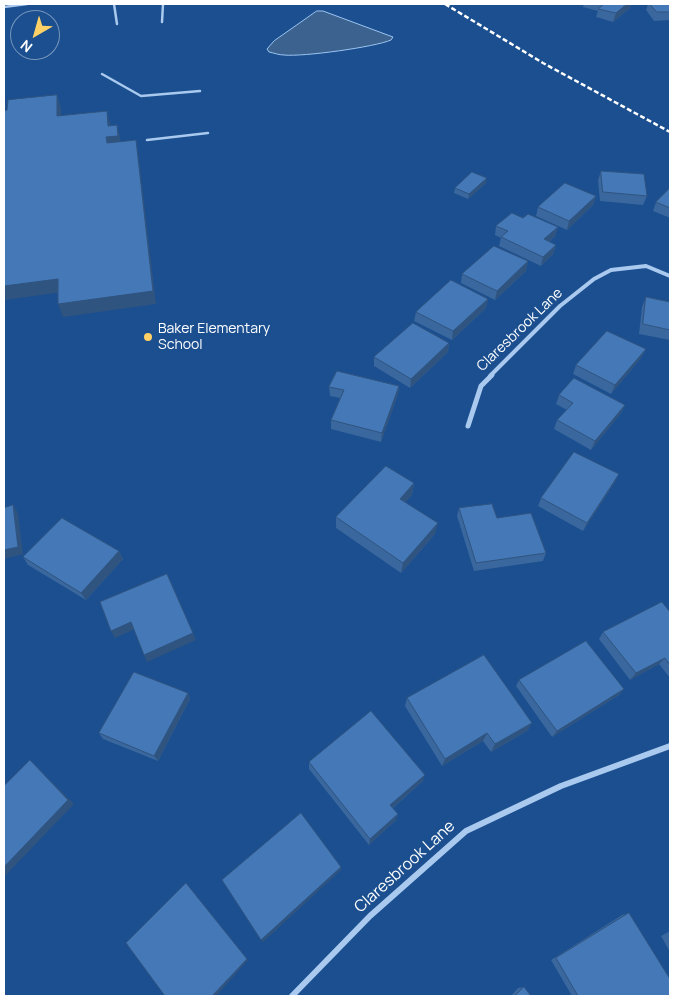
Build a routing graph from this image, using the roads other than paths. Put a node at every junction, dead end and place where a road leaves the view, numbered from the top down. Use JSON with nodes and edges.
{"nodes":[{"id":1,"x":27,"y":4,"type":"edge"},
{"id":2,"x":114,"y":4,"type":"edge"},
{"id":3,"x":163,"y":4,"type":"edge"},
{"id":4,"x":4,"y":7,"type":"edge"},
{"id":5,"x":162,"y":22,"type":"dead end"},
{"id":6,"x":117,"y":24,"type":"dead end"},
{"id":7,"x":102,"y":74,"type":"dead end"},
{"id":8,"x":200,"y":91,"type":"dead end"},
{"id":9,"x":208,"y":133,"type":"dead end"},
{"id":10,"x":146,"y":140,"type":"dead end"},
{"id":11,"x":670,"y":276,"type":"edge"},
{"id":12,"x":468,"y":426,"type":"dead end"},
{"id":13,"x":670,"y":746,"type":"edge"},
{"id":14,"x":292,"y":996,"type":"edge"}],
"edges":[{"from":1,"to":4,"type":"lane"},
{"from":2,"to":6,"type":"lane"},
{"from":3,"to":5,"type":"lane"},
{"from":7,"to":8,"type":"lane"},
{"from":9,"to":10,"type":"lane"},
{"from":11,"to":12,"type":"street","name":"Claresbrook Lane"},
{"from":13,"to":14,"type":"street","name":"Claresbrook Lane"}]}
